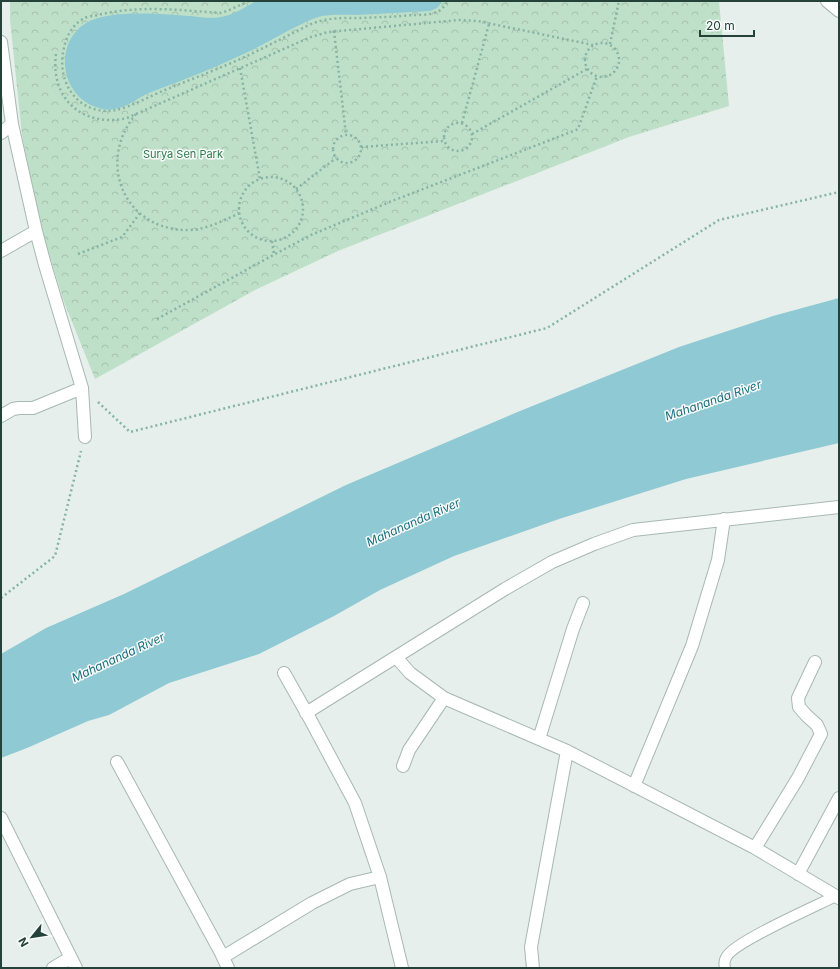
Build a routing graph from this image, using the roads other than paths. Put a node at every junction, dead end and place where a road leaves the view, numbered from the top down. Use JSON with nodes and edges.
{"nodes":[{"id":1,"x":827,"y":1,"type":"edge"},
{"id":2,"x":839,"y":11,"type":"edge"},
{"id":3,"x":1,"y":42,"type":"edge"},
{"id":4,"x":12,"y":124,"type":"junction"},
{"id":5,"x":1,"y":133,"type":"edge"},
{"id":6,"x":36,"y":231,"type":"junction"},
{"id":7,"x":1,"y":251,"type":"edge"},
{"id":8,"x":82,"y":388,"type":"junction"},
{"id":9,"x":1,"y":416,"type":"edge"},
{"id":10,"x":85,"y":437,"type":"road end"},
{"id":11,"x":839,"y":507,"type":"edge"},
{"id":12,"x":724,"y":519,"type":"junction"},
{"id":13,"x":583,"y":602,"type":"dead end"},
{"id":14,"x":396,"y":657,"type":"junction"},
{"id":15,"x":815,"y":662,"type":"dead end"},
{"id":16,"x":284,"y":674,"type":"dead end"},
{"id":17,"x":444,"y":698,"type":"junction"},
{"id":18,"x":306,"y":713,"type":"junction"},
{"id":19,"x":539,"y":739,"type":"junction"},
{"id":20,"x":567,"y":751,"type":"junction"},
{"id":21,"x":117,"y":762,"type":"dead end"},
{"id":22,"x":403,"y":766,"type":"dead end"},
{"id":23,"x":634,"y":786,"type":"junction"},
{"id":24,"x":839,"y":798,"type":"edge"},
{"id":25,"x":1,"y":818,"type":"edge"},
{"id":26,"x":755,"y":848,"type":"junction"},
{"id":27,"x":798,"y":874,"type":"junction"},
{"id":28,"x":380,"y":876,"type":"junction"},
{"id":29,"x":837,"y":897,"type":"edge"},
{"id":30,"x":226,"y":962,"type":"edge"},
{"id":31,"x":73,"y":963,"type":"edge"},
{"id":32,"x":54,"y":968,"type":"edge"},
{"id":33,"x":402,"y":968,"type":"edge"},
{"id":34,"x":534,"y":968,"type":"edge"},
{"id":35,"x":725,"y":968,"type":"edge"}],
"edges":[{"from":1,"to":2,"type":"street"},
{"from":3,"to":4,"type":"street"},
{"from":4,"to":5,"type":"street"},
{"from":4,"to":6,"type":"street"},
{"from":6,"to":7,"type":"street"},
{"from":6,"to":8,"type":"street"},
{"from":8,"to":9,"type":"street"},
{"from":8,"to":10,"type":"street"},
{"from":11,"to":12,"type":"street"},
{"from":12,"to":14,"type":"street"},
{"from":12,"to":23,"type":"street"},
{"from":13,"to":19,"type":"street"},
{"from":14,"to":17,"type":"street"},
{"from":14,"to":18,"type":"street"},
{"from":15,"to":26,"type":"street"},
{"from":16,"to":18,"type":"street"},
{"from":17,"to":19,"type":"street"},
{"from":17,"to":22,"type":"street"},
{"from":18,"to":28,"type":"street"},
{"from":19,"to":20,"type":"street"},
{"from":20,"to":23,"type":"street"},
{"from":20,"to":34,"type":"street"},
{"from":21,"to":30,"type":"street"},
{"from":23,"to":26,"type":"street"},
{"from":24,"to":27,"type":"street"},
{"from":25,"to":31,"type":"street"},
{"from":26,"to":27,"type":"street"},
{"from":27,"to":29,"type":"street"},
{"from":28,"to":30,"type":"street"},
{"from":28,"to":33,"type":"street"},
{"from":29,"to":35,"type":"lane"},
{"from":31,"to":32,"type":"street"}]}
